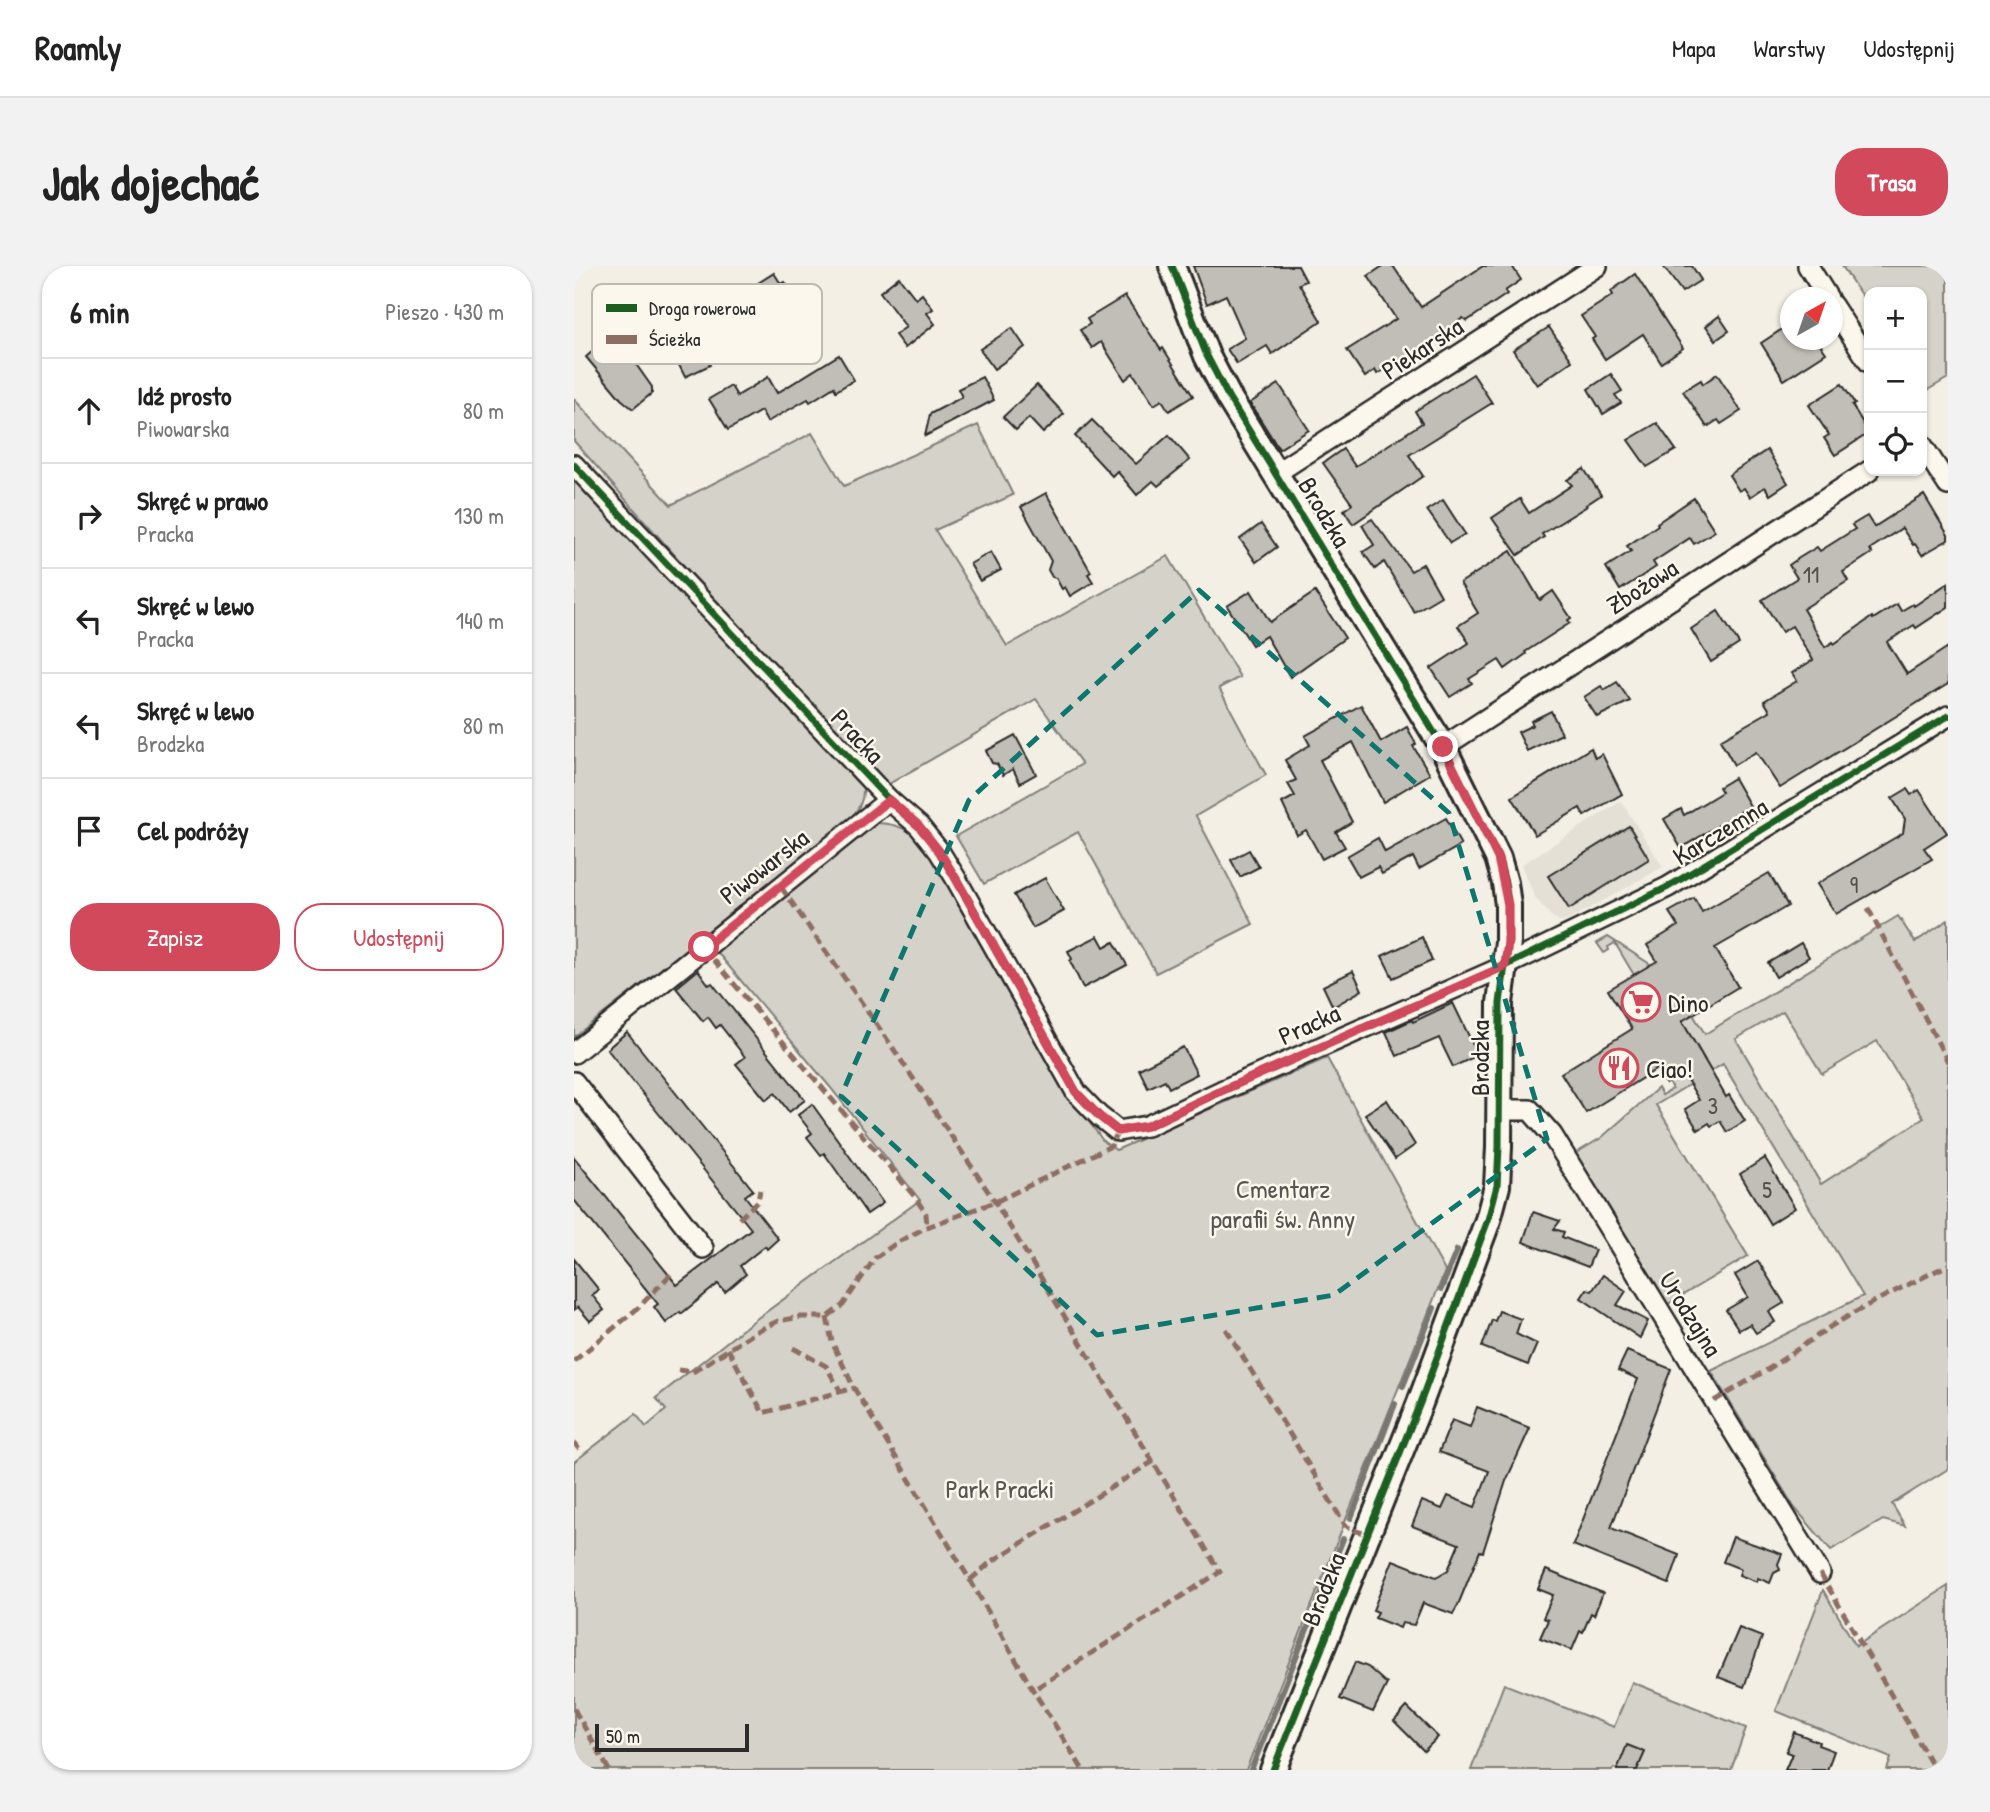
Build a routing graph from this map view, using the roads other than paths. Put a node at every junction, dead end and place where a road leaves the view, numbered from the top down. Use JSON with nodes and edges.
{"nodes":[{"id":1,"x":1172,"y":266,"type":"edge"},
{"id":2,"x":1597,"y":266,"type":"edge"},
{"id":3,"x":1808,"y":266,"type":"edge"},
{"id":4,"x":1821,"y":287,"type":"edge"},
{"id":5,"x":1843,"y":322,"type":"edge"},
{"id":6,"x":1864,"y":354,"type":"edge"},
{"id":7,"x":1927,"y":453,"type":"edge"},
{"id":8,"x":574,"y":465,"type":"edge"},
{"id":9,"x":1276,"y":473,"type":"junction"},
{"id":10,"x":1864,"y":475,"type":"edge"},
{"id":11,"x":1948,"y":485,"type":"edge"},
{"id":12,"x":1948,"y":716,"type":"edge"},
{"id":13,"x":1443,"y":747,"type":"junction"},
{"id":14,"x":889,"y":800,"type":"junction"},
{"id":15,"x":1505,"y":966,"type":"junction"},
{"id":16,"x":574,"y":1053,"type":"edge"},
{"id":17,"x":574,"y":1082,"type":"edge"},
{"id":18,"x":1500,"y":1110,"type":"junction"},
{"id":19,"x":703,"y":1248,"type":"dead end"},
{"id":20,"x":1820,"y":1573,"type":"dead end"},
{"id":21,"x":1273,"y":1770,"type":"edge"}],
"edges":[{"from":1,"to":9,"type":"street","name":"Brodzka"},
{"from":2,"to":9,"type":"street","name":"Piekarska"},
{"from":3,"to":4,"type":"street"},
{"from":5,"to":6,"type":"street"},
{"from":7,"to":11,"type":"street"},
{"from":8,"to":14,"type":"street","name":"Pracka"},
{"from":9,"to":13,"type":"street","name":"Brodzka"},
{"from":10,"to":13,"type":"street","name":"Zbożowa"},
{"from":12,"to":15,"type":"street","name":"Karczemna"},
{"from":13,"to":15,"type":"street","name":"Brodzka"},
{"from":14,"to":15,"type":"street","name":"Pracka"},
{"from":14,"to":16,"type":"street","name":"Piwowarska"},
{"from":15,"to":18,"type":"street","name":"Brodzka"},
{"from":17,"to":19,"type":"street"},
{"from":18,"to":20,"type":"street","name":"Urodzajna"},
{"from":18,"to":21,"type":"street","name":"Brodzka"}]}
